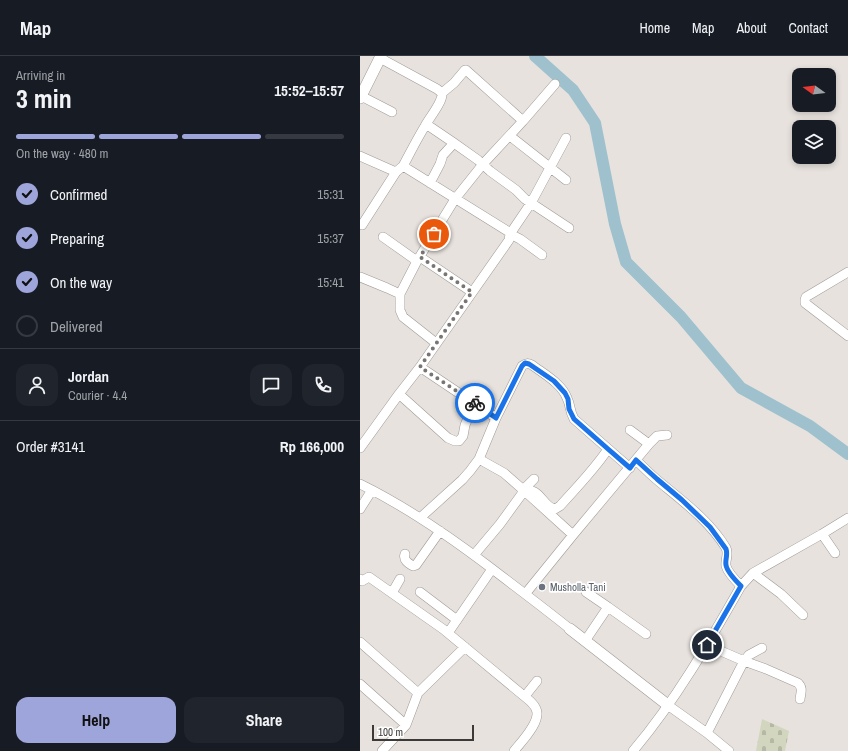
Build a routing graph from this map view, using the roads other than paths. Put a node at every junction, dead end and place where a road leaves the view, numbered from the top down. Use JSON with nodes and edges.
{"nodes":[{"id":1,"x":380,"y":57,"type":"edge"},
{"id":2,"x":555,"y":84,"type":"dead end"},
{"id":3,"x":442,"y":93,"type":"junction"},
{"id":4,"x":360,"y":97,"type":"edge"},
{"id":5,"x":392,"y":112,"type":"dead end"},
{"id":6,"x":523,"y":122,"type":"junction"},
{"id":7,"x":426,"y":124,"type":"junction"},
{"id":8,"x":510,"y":136,"type":"junction"},
{"id":9,"x":566,"y":138,"type":"dead end"},
{"id":10,"x":454,"y":143,"type":"junction"},
{"id":11,"x":360,"y":156,"type":"edge"},
{"id":12,"x":483,"y":164,"type":"junction"},
{"id":13,"x":550,"y":167,"type":"junction"},
{"id":14,"x":399,"y":169,"type":"junction"},
{"id":15,"x":566,"y":180,"type":"dead end"},
{"id":16,"x":430,"y":183,"type":"junction"},
{"id":17,"x":455,"y":199,"type":"junction"},
{"id":18,"x":531,"y":203,"type":"junction"},
{"id":19,"x":363,"y":227,"type":"edge"},
{"id":20,"x":570,"y":228,"type":"dead end"},
{"id":21,"x":510,"y":234,"type":"junction"},
{"id":22,"x":383,"y":237,"type":"dead end"},
{"id":23,"x":542,"y":255,"type":"dead end"},
{"id":24,"x":418,"y":259,"type":"junction"},
{"id":25,"x":848,"y":272,"type":"edge"},
{"id":26,"x":360,"y":277,"type":"edge"},
{"id":27,"x":472,"y":292,"type":"junction"},
{"id":28,"x":400,"y":294,"type":"junction"},
{"id":29,"x":848,"y":336,"type":"edge"},
{"id":30,"x":436,"y":343,"type":"junction"},
{"id":31,"x":420,"y":367,"type":"junction"},
{"id":32,"x":399,"y":394,"type":"junction"},
{"id":33,"x":475,"y":403,"type":"junction"},
{"id":34,"x":496,"y":418,"type":"junction"},
{"id":35,"x":630,"y":430,"type":"dead end"},
{"id":36,"x":667,"y":435,"type":"dead end"},
{"id":37,"x":649,"y":444,"type":"junction"},
{"id":38,"x":360,"y":448,"type":"edge"},
{"id":39,"x":608,"y":449,"type":"junction"},
{"id":40,"x":479,"y":459,"type":"junction"},
{"id":41,"x":636,"y":460,"type":"junction"},
{"id":42,"x":630,"y":468,"type":"junction"},
{"id":43,"x":534,"y":479,"type":"dead end"},
{"id":44,"x":360,"y":484,"type":"edge"},
{"id":45,"x":372,"y":490,"type":"junction"},
{"id":46,"x":524,"y":490,"type":"junction"},
{"id":47,"x":360,"y":509,"type":"edge"},
{"id":48,"x":420,"y":518,"type":"junction"},
{"id":49,"x":848,"y":518,"type":"edge"},
{"id":50,"x":440,"y":531,"type":"junction"},
{"id":51,"x":822,"y":534,"type":"junction"},
{"id":52,"x":573,"y":535,"type":"junction"},
{"id":53,"x":835,"y":553,"type":"dead end"},
{"id":54,"x":405,"y":554,"type":"dead end"},
{"id":55,"x":474,"y":555,"type":"junction"},
{"id":56,"x":492,"y":569,"type":"junction"},
{"id":57,"x":753,"y":573,"type":"junction"},
{"id":58,"x":400,"y":578,"type":"dead end"},
{"id":59,"x":361,"y":581,"type":"edge"},
{"id":60,"x":741,"y":586,"type":"junction"},
{"id":61,"x":420,"y":592,"type":"dead end"},
{"id":62,"x":586,"y":592,"type":"dead end"},
{"id":63,"x":392,"y":593,"type":"junction"},
{"id":64,"x":526,"y":594,"type":"junction"},
{"id":65,"x":608,"y":606,"type":"junction"},
{"id":66,"x":802,"y":615,"type":"dead end"},
{"id":67,"x":457,"y":620,"type":"junction"},
{"id":68,"x":570,"y":629,"type":"joint"},
{"id":69,"x":448,"y":634,"type":"junction"},
{"id":70,"x":646,"y":634,"type":"dead end"},
{"id":71,"x":585,"y":641,"type":"junction"},
{"id":72,"x":360,"y":642,"type":"edge"},
{"id":73,"x":707,"y":645,"type":"junction"},
{"id":74,"x":465,"y":648,"type":"junction"},
{"id":75,"x":762,"y":648,"type":"dead end"},
{"id":76,"x":744,"y":661,"type":"junction"},
{"id":77,"x":537,"y":680,"type":"dead end"},
{"id":78,"x":360,"y":684,"type":"edge"},
{"id":79,"x":418,"y":693,"type":"junction"},
{"id":80,"x":525,"y":696,"type":"junction"},
{"id":81,"x":800,"y":699,"type":"dead end"},
{"id":82,"x":669,"y":706,"type":"junction"},
{"id":83,"x":406,"y":725,"type":"junction"},
{"id":84,"x":707,"y":733,"type":"junction"},
{"id":85,"x":382,"y":751,"type":"edge"},
{"id":86,"x":514,"y":751,"type":"edge"},
{"id":87,"x":633,"y":751,"type":"edge"},
{"id":88,"x":729,"y":751,"type":"edge"}],
"edges":[{"from":1,"to":3,"type":"street"},
{"from":1,"to":4,"type":"main road"},
{"from":2,"to":6,"type":"street"},
{"from":3,"to":6,"type":"street"},
{"from":3,"to":7,"type":"street"},
{"from":4,"to":5,"type":"street"},
{"from":6,"to":8,"type":"street"},
{"from":7,"to":10,"type":"street"},
{"from":7,"to":14,"type":"street"},
{"from":8,"to":12,"type":"street"},
{"from":8,"to":13,"type":"street"},
{"from":9,"to":13,"type":"street"},
{"from":10,"to":12,"type":"street"},
{"from":10,"to":16,"type":"street"},
{"from":11,"to":14,"type":"street"},
{"from":12,"to":17,"type":"street"},
{"from":12,"to":18,"type":"street"},
{"from":13,"to":15,"type":"street"},
{"from":13,"to":18,"type":"street"},
{"from":14,"to":16,"type":"street"},
{"from":14,"to":19,"type":"street"},
{"from":16,"to":17,"type":"street"},
{"from":17,"to":21,"type":"street"},
{"from":17,"to":24,"type":"street"},
{"from":18,"to":20,"type":"street"},
{"from":18,"to":21,"type":"street"},
{"from":21,"to":23,"type":"street"},
{"from":21,"to":27,"type":"street"},
{"from":22,"to":24,"type":"street"},
{"from":24,"to":27,"type":"street"},
{"from":24,"to":28,"type":"street"},
{"from":25,"to":29,"type":"street"},
{"from":26,"to":28,"type":"street"},
{"from":27,"to":30,"type":"street"},
{"from":28,"to":30,"type":"street"},
{"from":30,"to":31,"type":"street"},
{"from":31,"to":32,"type":"street"},
{"from":31,"to":33,"type":"street"},
{"from":32,"to":33,"type":"street"},
{"from":32,"to":38,"type":"street"},
{"from":33,"to":34,"type":"street"},
{"from":34,"to":39,"type":"street"},
{"from":34,"to":40,"type":"street"},
{"from":35,"to":37,"type":"street"},
{"from":36,"to":37,"type":"street"},
{"from":37,"to":41,"type":"street"},
{"from":39,"to":42,"type":"street"},
{"from":39,"to":46,"type":"street"},
{"from":40,"to":46,"type":"street"},
{"from":40,"to":48,"type":"street"},
{"from":41,"to":42,"type":"street"},
{"from":41,"to":60,"type":"street"},
{"from":42,"to":52,"type":"street"},
{"from":43,"to":46,"type":"street"},
{"from":44,"to":45,"type":"street"},
{"from":45,"to":47,"type":"street"},
{"from":45,"to":48,"type":"street"},
{"from":46,"to":52,"type":"street"},
{"from":46,"to":55,"type":"street"},
{"from":48,"to":50,"type":"street"},
{"from":49,"to":51,"type":"street"},
{"from":50,"to":54,"type":"street"},
{"from":50,"to":55,"type":"street"},
{"from":51,"to":53,"type":"street"},
{"from":51,"to":57,"type":"street"},
{"from":52,"to":64,"type":"street"},
{"from":55,"to":56,"type":"street"},
{"from":56,"to":64,"type":"street"},
{"from":56,"to":67,"type":"street"},
{"from":57,"to":60,"type":"street"},
{"from":57,"to":66,"type":"street"},
{"from":58,"to":63,"type":"street"},
{"from":59,"to":63,"type":"street"},
{"from":60,"to":73,"type":"street"},
{"from":61,"to":67,"type":"street"},
{"from":62,"to":65,"type":"street"},
{"from":63,"to":69,"type":"street"},
{"from":64,"to":68,"type":"street"},
{"from":65,"to":70,"type":"street"},
{"from":65,"to":71,"type":"street"},
{"from":67,"to":69,"type":"street"},
{"from":68,"to":71,"type":"main road"},
{"from":69,"to":74,"type":"street"},
{"from":71,"to":82,"type":"main road"},
{"from":72,"to":79,"type":"street"},
{"from":73,"to":76,"type":"street"},
{"from":73,"to":82,"type":"street"},
{"from":74,"to":79,"type":"street"},
{"from":74,"to":80,"type":"street"},
{"from":75,"to":76,"type":"street"},
{"from":76,"to":81,"type":"street"},
{"from":76,"to":84,"type":"street"},
{"from":77,"to":80,"type":"street"},
{"from":78,"to":83,"type":"street"},
{"from":79,"to":83,"type":"street"},
{"from":80,"to":86,"type":"street"},
{"from":82,"to":84,"type":"street"},
{"from":82,"to":87,"type":"street"},
{"from":83,"to":85,"type":"street"},
{"from":84,"to":88,"type":"street"}]}
